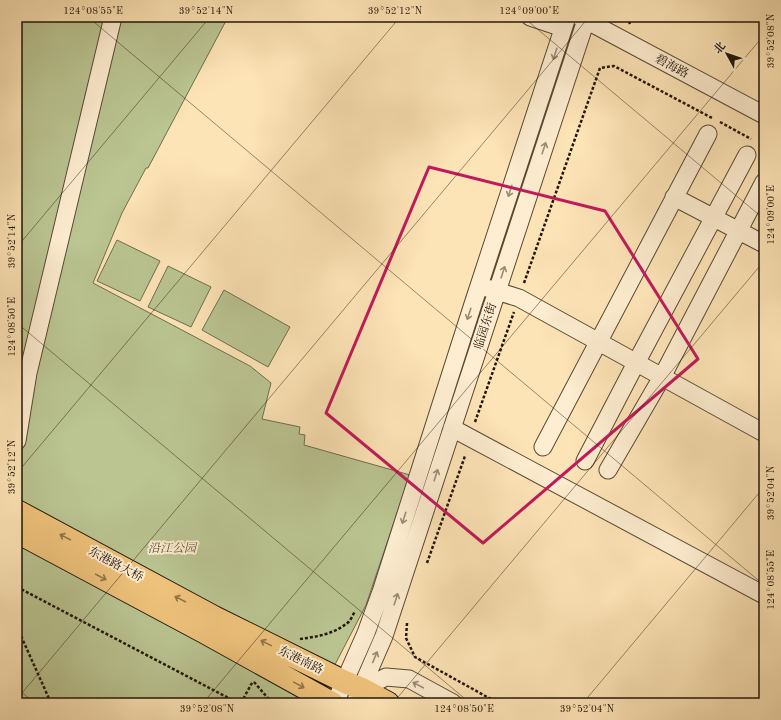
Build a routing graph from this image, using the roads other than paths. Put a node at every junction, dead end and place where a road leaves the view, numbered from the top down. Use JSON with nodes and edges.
{"nodes":[{"id":1,"x":113,"y":17,"type":"edge"},
{"id":2,"x":530,"y":17,"type":"edge"},
{"id":3,"x":584,"y":18,"type":"edge"},
{"id":4,"x":565,"y":23,"type":"edge"},
{"id":5,"x":764,"y":115,"type":"edge"},
{"id":6,"x":708,"y":134,"type":"dead end"},
{"id":7,"x":752,"y":149,"type":"road end"},
{"id":8,"x":764,"y":182,"type":"edge"},
{"id":9,"x":674,"y":197,"type":"junction"},
{"id":10,"x":714,"y":218,"type":"junction"},
{"id":11,"x":739,"y":231,"type":"junction"},
{"id":12,"x":764,"y":244,"type":"edge"},
{"id":13,"x":479,"y":286,"type":"junction"},
{"id":14,"x":497,"y":291,"type":"junction"},
{"id":15,"x":598,"y":342,"type":"junction"},
{"id":16,"x":636,"y":363,"type":"junction"},
{"id":17,"x":662,"y":377,"type":"junction"},
{"id":18,"x":452,"y":428,"type":"junction"},
{"id":19,"x":764,"y":433,"type":"edge"},
{"id":20,"x":17,"y":441,"type":"edge"},
{"id":21,"x":543,"y":446,"type":"dead end"},
{"id":22,"x":585,"y":461,"type":"dead end"},
{"id":23,"x":608,"y":470,"type":"dead end"},
{"id":24,"x":17,"y":511,"type":"edge"},
{"id":25,"x":17,"y":532,"type":"edge"},
{"id":26,"x":764,"y":595,"type":"edge"},
{"id":27,"x":209,"y":624,"type":"junction"},
{"id":28,"x":354,"y":691,"type":"edge"},
{"id":29,"x":333,"y":703,"type":"edge"},
{"id":30,"x":388,"y":703,"type":"edge"},
{"id":31,"x":453,"y":703,"type":"edge"}],
"edges":[{"from":1,"to":20,"type":"street"},
{"from":2,"to":4,"type":"street"},
{"from":3,"to":5,"type":"street","name":"碧海路"},
{"from":14,"to":3,"type":"street","name":"临园东街","one_way":true},
{"from":4,"to":13,"type":"street","name":"临园东街","one_way":true},
{"from":6,"to":9,"type":"street"},
{"from":7,"to":10,"type":"street"},
{"from":8,"to":11,"type":"street"},
{"from":9,"to":10,"type":"street"},
{"from":9,"to":15,"type":"street"},
{"from":10,"to":11,"type":"street"},
{"from":10,"to":16,"type":"street"},
{"from":11,"to":12,"type":"street"},
{"from":11,"to":17,"type":"street"},
{"from":13,"to":14,"type":"street"},
{"from":13,"to":28,"type":"street","name":"临园东街","one_way":true},
{"from":14,"to":15,"type":"street"},
{"from":14,"to":18,"type":"street","name":"临园东街"},
{"from":15,"to":16,"type":"street"},
{"from":15,"to":21,"type":"street"},
{"from":16,"to":17,"type":"street"},
{"from":16,"to":22,"type":"street"},
{"from":17,"to":19,"type":"street"},
{"from":17,"to":23,"type":"street"},
{"from":18,"to":26,"type":"street"},
{"from":28,"to":18,"type":"street","name":"临园东街","one_way":true},
{"from":27,"to":24,"type":"main road","name":"东港路大桥","one_way":true},
{"from":25,"to":27,"type":"main road","name":"东港路大桥","one_way":true},
{"from":28,"to":27,"type":"main road","name":"东港南路","one_way":true},
{"from":27,"to":29,"type":"main road","name":"东港南路","one_way":true},
{"from":28,"to":29,"type":"street"},
{"from":28,"to":30,"type":"main road","name":"东港南路"},
{"from":31,"to":28,"type":"street","one_way":true}]}
